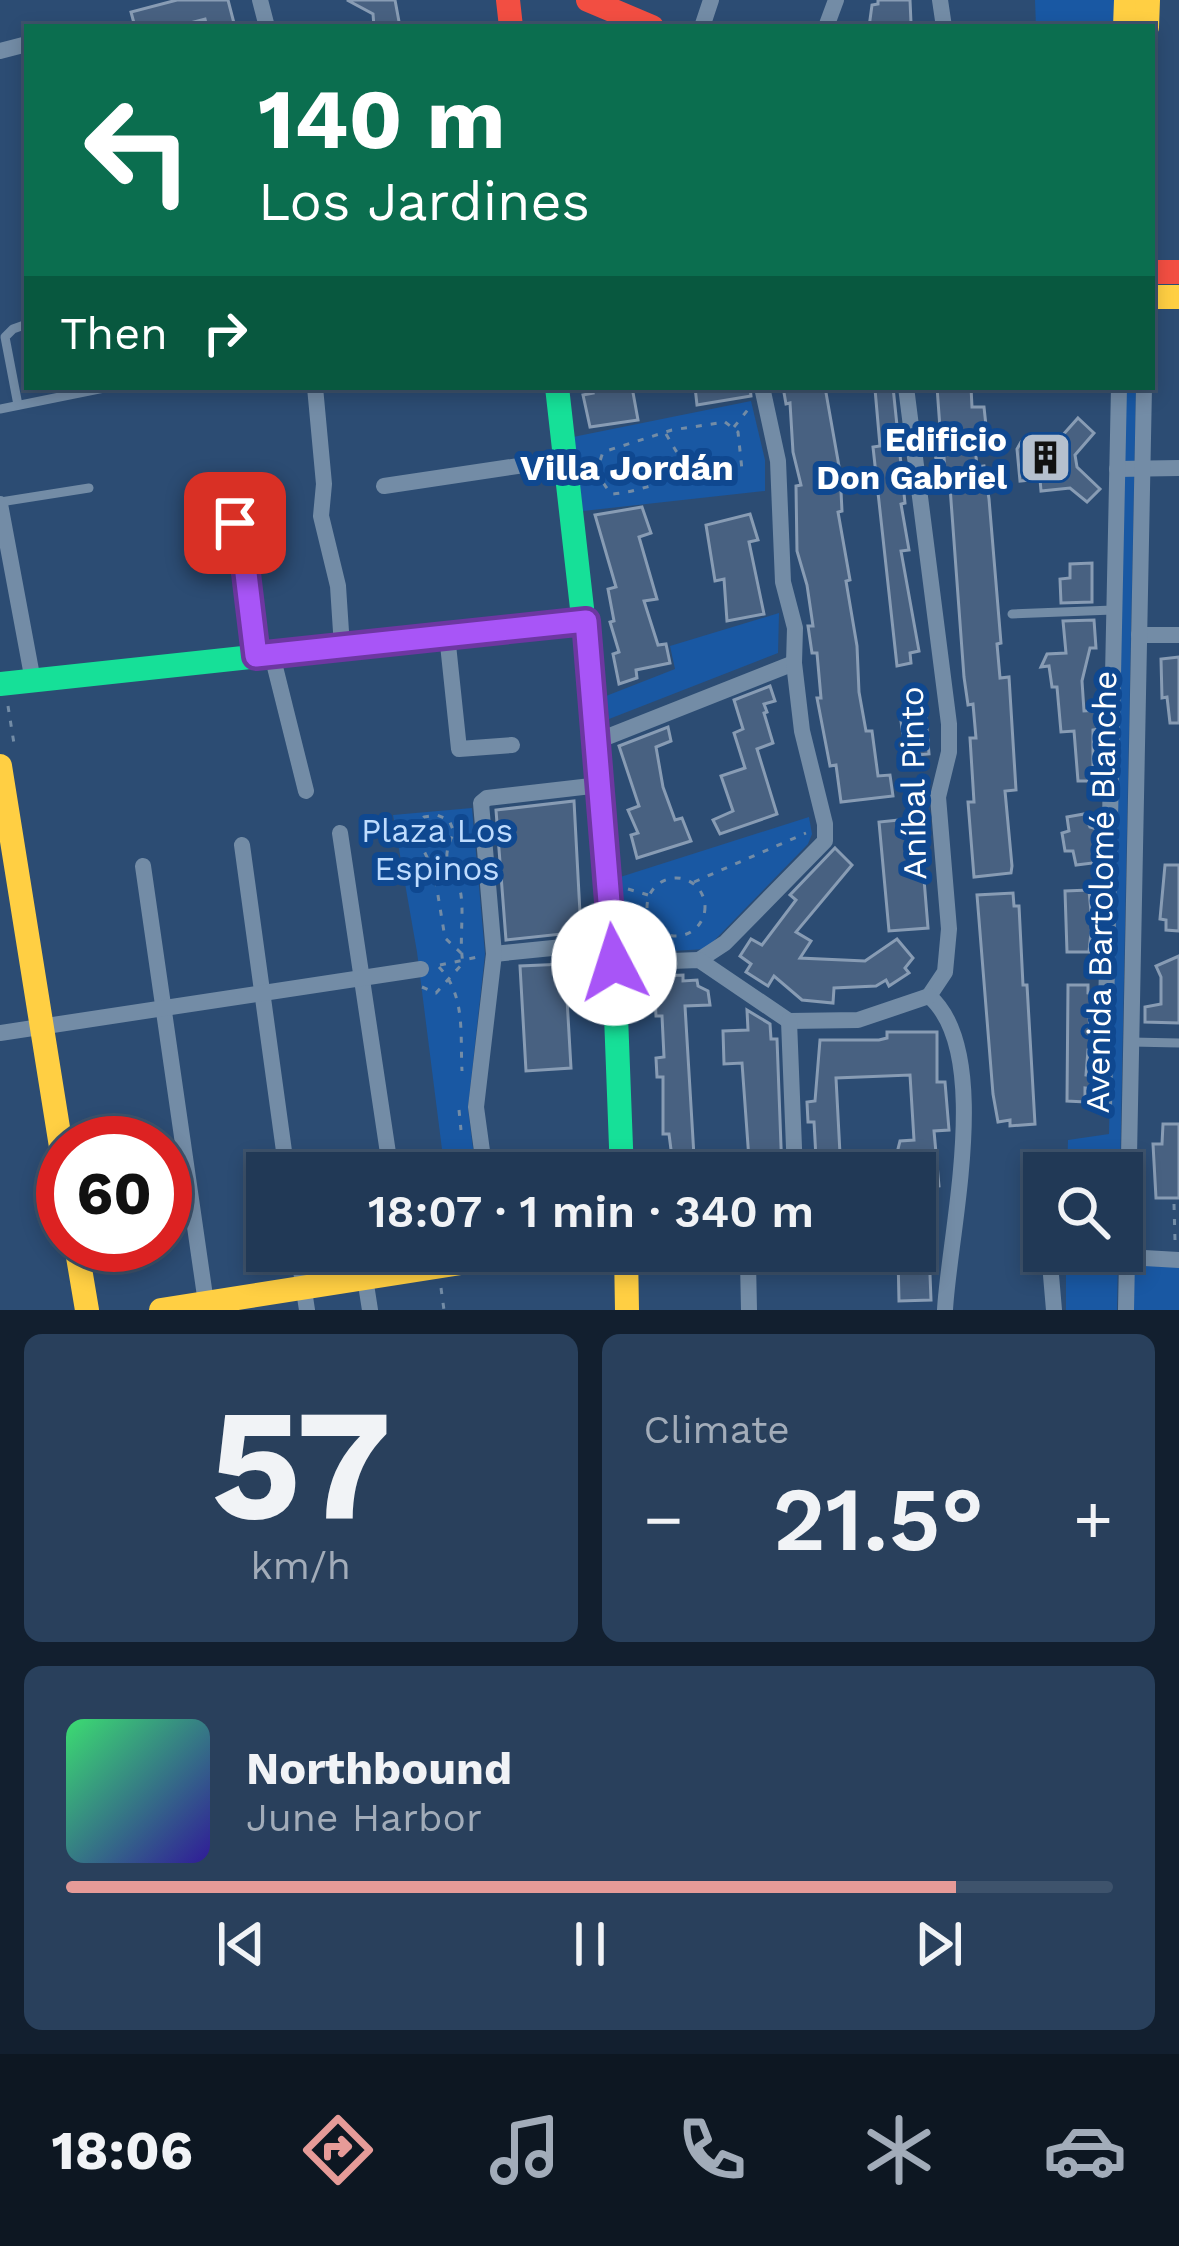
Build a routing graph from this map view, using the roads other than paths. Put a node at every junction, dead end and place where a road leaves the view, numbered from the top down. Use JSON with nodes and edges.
{"nodes":[{"id":1,"x":587,"y":0,"type":"edge"},
{"id":2,"x":645,"y":24,"type":"edge"},
{"id":3,"x":24,"y":325,"type":"edge"},
{"id":4,"x":94,"y":390,"type":"edge"},
{"id":5,"x":315,"y":390,"type":"edge"},
{"id":6,"x":557,"y":390,"type":"edge"},
{"id":7,"x":906,"y":390,"type":"edge"},
{"id":8,"x":1119,"y":390,"type":"edge"},
{"id":9,"x":1144,"y":390,"type":"edge"},
{"id":10,"x":763,"y":394,"type":"edge"},
{"id":11,"x":17,"y":405,"type":"junction"},
{"id":12,"x":0,"y":409,"type":"edge"},
{"id":13,"x":565,"y":459,"type":"junction"},
{"id":14,"x":1143,"y":468,"type":"junction"},
{"id":15,"x":1179,"y":468,"type":"edge"},
{"id":16,"x":1117,"y":469,"type":"junction"},
{"id":17,"x":384,"y":486,"type":"dead end"},
{"id":18,"x":89,"y":488,"type":"dead end"},
{"id":19,"x":0,"y":503,"type":"edge"},
{"id":20,"x":260,"y":523,"type":"dead end"},
{"id":21,"x":202,"y":526,"type":"dead end"},
{"id":22,"x":241,"y":532,"type":"junction"},
{"id":23,"x":1116,"y":548,"type":"junction"},
{"id":24,"x":1141,"y":548,"type":"junction"},
{"id":25,"x":1113,"y":610,"type":"junction"},
{"id":26,"x":1012,"y":614,"type":"dead end"},
{"id":27,"x":586,"y":621,"type":"junction"},
{"id":28,"x":448,"y":635,"type":"junction"},
{"id":29,"x":1139,"y":635,"type":"junction"},
{"id":30,"x":1179,"y":635,"type":"edge"},
{"id":31,"x":342,"y":647,"type":"junction"},
{"id":32,"x":264,"y":656,"type":"junction"},
{"id":33,"x":794,"y":663,"type":"junction"},
{"id":34,"x":33,"y":681,"type":"junction"},
{"id":35,"x":0,"y":684,"type":"edge"},
{"id":36,"x":598,"y":741,"type":"junction"},
{"id":37,"x":512,"y":745,"type":"dead end"},
{"id":38,"x":0,"y":766,"type":"edge"},
{"id":39,"x":600,"y":785,"type":"junction"},
{"id":40,"x":307,"y":791,"type":"dead end"},
{"id":41,"x":340,"y":833,"type":"dead end"},
{"id":42,"x":242,"y":845,"type":"dead end"},
{"id":43,"x":143,"y":866,"type":"dead end"},
{"id":44,"x":613,"y":953,"type":"junction"},
{"id":45,"x":494,"y":954,"type":"junction"},
{"id":46,"x":699,"y":960,"type":"junction"},
{"id":47,"x":421,"y":969,"type":"road end"},
{"id":48,"x":362,"y":976,"type":"junction"},
{"id":49,"x":262,"y":991,"type":"junction"},
{"id":50,"x":929,"y":997,"type":"junction"},
{"id":51,"x":162,"y":1007,"type":"junction"},
{"id":52,"x":789,"y":1021,"type":"junction"},
{"id":53,"x":42,"y":1026,"type":"junction"},
{"id":54,"x":0,"y":1033,"type":"edge"},
{"id":55,"x":1131,"y":1042,"type":"junction"},
{"id":56,"x":1179,"y":1043,"type":"edge"},
{"id":57,"x":1104,"y":1108,"type":"dead end"},
{"id":58,"x":56,"y":1116,"type":"edge"},
{"id":59,"x":284,"y":1152,"type":"edge"},
{"id":60,"x":388,"y":1152,"type":"edge"},
{"id":61,"x":482,"y":1152,"type":"edge"},
{"id":62,"x":621,"y":1152,"type":"edge"},
{"id":63,"x":794,"y":1152,"type":"edge"},
{"id":64,"x":1128,"y":1152,"type":"edge"},
{"id":65,"x":1143,"y":1259,"type":"edge"},
{"id":66,"x":1177,"y":1260,"type":"edge"},
{"id":67,"x":81,"y":1272,"type":"edge"},
{"id":68,"x":381,"y":1272,"type":"edge"},
{"id":69,"x":626,"y":1272,"type":"edge"},
{"id":70,"x":748,"y":1272,"type":"edge"},
{"id":71,"x":1051,"y":1272,"type":"edge"},
{"id":72,"x":1126,"y":1272,"type":"edge"},
{"id":73,"x":365,"y":1279,"type":"junction"},
{"id":74,"x":305,"y":1299,"type":"edge"},
{"id":75,"x":207,"y":1306,"type":"edge"},
{"id":76,"x":87,"y":1310,"type":"edge"},
{"id":77,"x":161,"y":1310,"type":"edge"},
{"id":78,"x":370,"y":1310,"type":"edge"},
{"id":79,"x":627,"y":1310,"type":"edge"},
{"id":80,"x":749,"y":1310,"type":"edge"},
{"id":81,"x":946,"y":1310,"type":"edge"},
{"id":82,"x":1054,"y":1310,"type":"edge"},
{"id":83,"x":1126,"y":1310,"type":"edge"}],
"edges":[{"from":1,"to":2,"type":"main road"},
{"from":3,"to":11,"type":"lane"},
{"from":4,"to":11,"type":"lane"},
{"from":5,"to":31,"type":"street"},
{"from":6,"to":13,"type":"main road"},
{"from":7,"to":50,"type":"street","name":"Aníbal Pinto"},
{"from":8,"to":16,"type":"street","name":"Avenida Bartolomé Blanche"},
{"from":9,"to":14,"type":"street","name":"Avenida Bartolomé Blanche"},
{"from":10,"to":33,"type":"street"},
{"from":11,"to":12,"type":"lane"},
{"from":13,"to":17,"type":"street"},
{"from":13,"to":27,"type":"main road"},
{"from":14,"to":15,"type":"street"},
{"from":14,"to":16,"type":"street"},
{"from":14,"to":24,"type":"street","name":"Avenida Bartolomé Blanche"},
{"from":16,"to":23,"type":"street","name":"Avenida Bartolomé Blanche"},
{"from":18,"to":19,"type":"lane"},
{"from":19,"to":34,"type":"street"},
{"from":20,"to":22,"type":"street"},
{"from":21,"to":22,"type":"street"},
{"from":22,"to":32,"type":"street"},
{"from":23,"to":24,"type":"street"},
{"from":23,"to":25,"type":"street","name":"Avenida Bartolomé Blanche"},
{"from":24,"to":29,"type":"street","name":"Avenida Bartolomé Blanche"},
{"from":25,"to":26,"type":"lane"},
{"from":25,"to":57,"type":"street","name":"Avenida Bartolomé Blanche"},
{"from":27,"to":28,"type":"main road"},
{"from":27,"to":36,"type":"main road"},
{"from":28,"to":31,"type":"main road"},
{"from":28,"to":37,"type":"street"},
{"from":29,"to":30,"type":"street"},
{"from":29,"to":55,"type":"street","name":"Avenida Bartolomé Blanche"},
{"from":31,"to":32,"type":"main road"},
{"from":32,"to":34,"type":"main road"},
{"from":32,"to":40,"type":"street"},
{"from":33,"to":36,"type":"street"},
{"from":33,"to":46,"type":"street"},
{"from":34,"to":35,"type":"main road"},
{"from":36,"to":39,"type":"main road"},
{"from":38,"to":53,"type":"main road"},
{"from":39,"to":44,"type":"main road"},
{"from":39,"to":45,"type":"street"},
{"from":41,"to":48,"type":"street"},
{"from":42,"to":49,"type":"street"},
{"from":43,"to":51,"type":"street"},
{"from":44,"to":45,"type":"street"},
{"from":44,"to":46,"type":"street"},
{"from":44,"to":62,"type":"main road"},
{"from":45,"to":61,"type":"street"},
{"from":46,"to":52,"type":"street"},
{"from":47,"to":48,"type":"street"},
{"from":48,"to":49,"type":"street"},
{"from":48,"to":60,"type":"street"},
{"from":49,"to":51,"type":"street"},
{"from":49,"to":59,"type":"street"},
{"from":50,"to":52,"type":"street"},
{"from":50,"to":81,"type":"street"},
{"from":51,"to":53,"type":"street"},
{"from":51,"to":75,"type":"street"},
{"from":52,"to":63,"type":"street"},
{"from":53,"to":54,"type":"street"},
{"from":53,"to":58,"type":"main road"},
{"from":55,"to":56,"type":"lane"},
{"from":55,"to":64,"type":"street","name":"Avenida Bartolomé Blanche"},
{"from":65,"to":66,"type":"street"},
{"from":67,"to":76,"type":"main road"},
{"from":68,"to":73,"type":"main road"},
{"from":69,"to":79,"type":"main road"},
{"from":70,"to":80,"type":"street"},
{"from":71,"to":82,"type":"street"},
{"from":72,"to":83,"type":"street","name":"Avenida Bartolomé Blanche"},
{"from":73,"to":74,"type":"main road"},
{"from":73,"to":78,"type":"street"},
{"from":74,"to":75,"type":"main road"},
{"from":75,"to":77,"type":"main road"}]}
